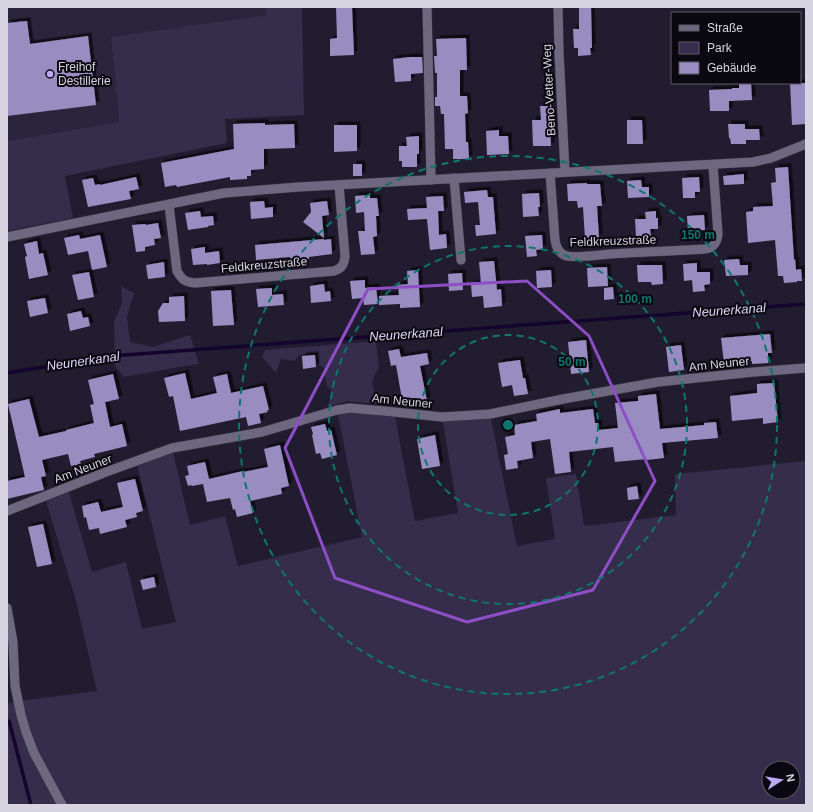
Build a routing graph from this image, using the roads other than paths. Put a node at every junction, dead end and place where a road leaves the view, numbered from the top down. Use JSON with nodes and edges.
{"nodes":[{"id":1,"x":427,"y":7,"type":"edge"},
{"id":2,"x":558,"y":7,"type":"edge"},
{"id":3,"x":806,"y":144,"type":"edge"},
{"id":4,"x":713,"y":165,"type":"junction"},
{"id":5,"x":565,"y":172,"type":"junction"},
{"id":6,"x":550,"y":173,"type":"junction"},
{"id":7,"x":454,"y":178,"type":"junction"},
{"id":8,"x":431,"y":180,"type":"junction"},
{"id":9,"x":339,"y":185,"type":"junction"},
{"id":10,"x":169,"y":205,"type":"junction"},
{"id":11,"x":7,"y":237,"type":"edge"},
{"id":12,"x":461,"y":260,"type":"dead end"},
{"id":13,"x":806,"y":368,"type":"edge"},
{"id":14,"x":7,"y":511,"type":"edge"},
{"id":15,"x":7,"y":608,"type":"edge"},
{"id":16,"x":62,"y":805,"type":"edge"}],
"edges":[{"from":1,"to":8,"type":"street"},
{"from":2,"to":5,"type":"street","name":"Beno-Vetter-Weg"},
{"from":3,"to":4,"type":"street"},
{"from":4,"to":5,"type":"street"},
{"from":4,"to":6,"type":"street","name":"Feldkreuzstraße"},
{"from":5,"to":6,"type":"street"},
{"from":6,"to":7,"type":"street"},
{"from":7,"to":8,"type":"street"},
{"from":7,"to":12,"type":"street"},
{"from":8,"to":9,"type":"street"},
{"from":9,"to":10,"type":"street"},
{"from":9,"to":10,"type":"street","name":"Feldkreuzstraße"},
{"from":10,"to":11,"type":"street"},
{"from":13,"to":14,"type":"street","name":"Am Neuner"},
{"from":15,"to":16,"type":"street"}]}
